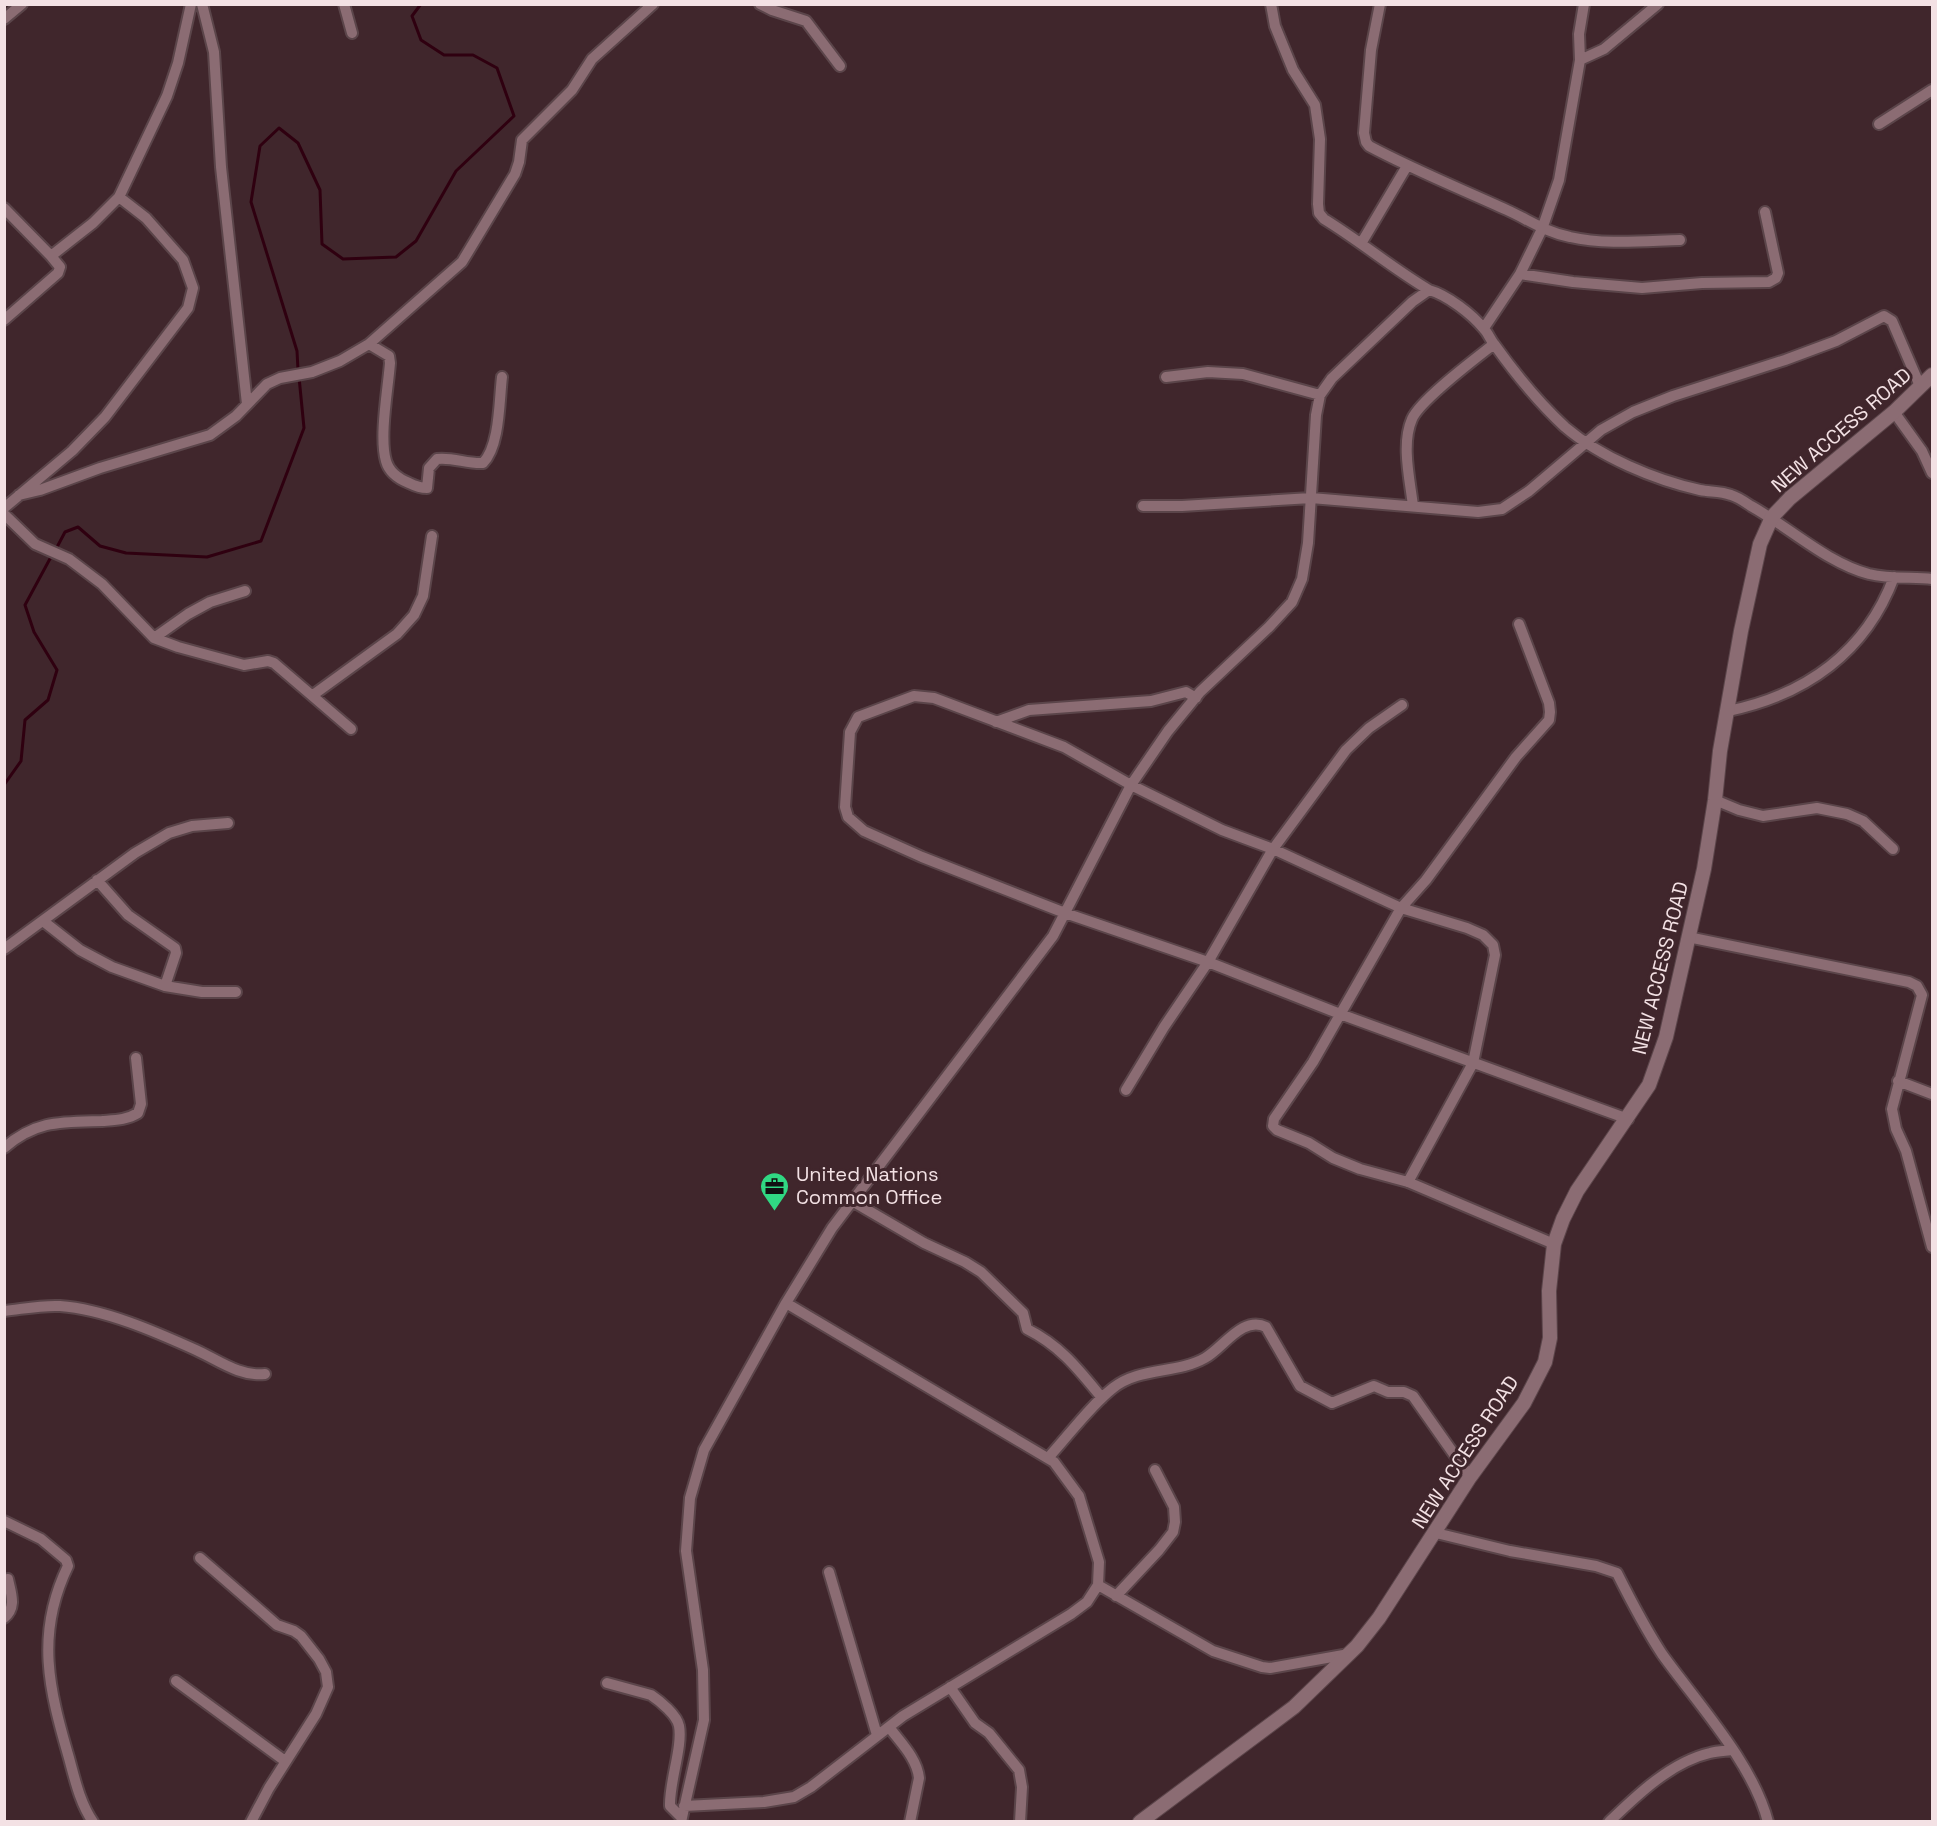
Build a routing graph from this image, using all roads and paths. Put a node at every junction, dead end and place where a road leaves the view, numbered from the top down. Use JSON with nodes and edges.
{"nodes":[{"id":1,"x":22,"y":4,"type":"edge"},
{"id":2,"x":190,"y":4,"type":"edge"},
{"id":3,"x":202,"y":4,"type":"edge"},
{"id":4,"x":345,"y":4,"type":"edge"},
{"id":5,"x":653,"y":4,"type":"edge"},
{"id":6,"x":760,"y":4,"type":"edge"},
{"id":7,"x":1271,"y":4,"type":"edge"},
{"id":8,"x":1380,"y":4,"type":"edge"},
{"id":9,"x":1584,"y":4,"type":"edge"},
{"id":10,"x":1658,"y":4,"type":"edge"},
{"id":11,"x":4,"y":19,"type":"edge"},
{"id":12,"x":352,"y":33,"type":"dead end"},
{"id":13,"x":1580,"y":60,"type":"junction"},
{"id":14,"x":840,"y":66,"type":"dead end"},
{"id":15,"x":1932,"y":90,"type":"edge"},
{"id":16,"x":1879,"y":124,"type":"dead end"},
{"id":17,"x":1407,"y":166,"type":"junction"},
{"id":18,"x":119,"y":197,"type":"junction"},
{"id":19,"x":4,"y":208,"type":"edge"},
{"id":20,"x":1765,"y":212,"type":"dead end"},
{"id":21,"x":1542,"y":229,"type":"junction"},
{"id":22,"x":1680,"y":240,"type":"dead end"},
{"id":23,"x":1362,"y":242,"type":"junction"},
{"id":24,"x":51,"y":256,"type":"junction"},
{"id":25,"x":1520,"y":274,"type":"junction"},
{"id":26,"x":1429,"y":290,"type":"junction"},
{"id":27,"x":4,"y":320,"type":"edge"},
{"id":28,"x":1484,"y":328,"type":"junction"},
{"id":29,"x":369,"y":344,"type":"junction"},
{"id":30,"x":1494,"y":344,"type":"junction"},
{"id":31,"x":1932,"y":375,"type":"edge"},
{"id":32,"x":502,"y":377,"type":"dead end"},
{"id":33,"x":1166,"y":377,"type":"dead end"},
{"id":34,"x":1920,"y":386,"type":"junction"},
{"id":35,"x":1320,"y":395,"type":"junction"},
{"id":36,"x":247,"y":404,"type":"junction"},
{"id":37,"x":1894,"y":412,"type":"junction"},
{"id":38,"x":1586,"y":442,"type":"junction"},
{"id":39,"x":1932,"y":473,"type":"edge"},
{"id":40,"x":19,"y":495,"type":"junction"},
{"id":41,"x":1311,"y":498,"type":"junction"},
{"id":42,"x":1143,"y":506,"type":"dead end"},
{"id":43,"x":1413,"y":506,"type":"junction"},
{"id":44,"x":4,"y":508,"type":"edge"},
{"id":45,"x":4,"y":514,"type":"edge"},
{"id":46,"x":1772,"y":517,"type":"junction"},
{"id":47,"x":432,"y":536,"type":"dead end"},
{"id":48,"x":1894,"y":577,"type":"junction"},
{"id":49,"x":1932,"y":579,"type":"edge"},
{"id":50,"x":245,"y":591,"type":"dead end"},
{"id":51,"x":1519,"y":624,"type":"dead end"},
{"id":52,"x":154,"y":638,"type":"junction"},
{"id":53,"x":313,"y":695,"type":"junction"},
{"id":54,"x":1196,"y":698,"type":"junction"},
{"id":55,"x":1402,"y":705,"type":"dead end"},
{"id":56,"x":1728,"y":711,"type":"junction"},
{"id":57,"x":996,"y":722,"type":"junction"},
{"id":58,"x":351,"y":729,"type":"dead end"},
{"id":59,"x":1131,"y":785,"type":"junction"},
{"id":60,"x":1715,"y":800,"type":"junction"},
{"id":61,"x":228,"y":823,"type":"dead end"},
{"id":62,"x":1273,"y":849,"type":"junction"},
{"id":63,"x":1893,"y":849,"type":"dead end"},
{"id":64,"x":97,"y":880,"type":"junction"},
{"id":65,"x":1401,"y":909,"type":"junction"},
{"id":66,"x":1065,"y":913,"type":"junction"},
{"id":67,"x":43,"y":921,"type":"junction"},
{"id":68,"x":1688,"y":937,"type":"junction"},
{"id":69,"x":4,"y":949,"type":"edge"},
{"id":70,"x":1208,"y":962,"type":"junction"},
{"id":71,"x":165,"y":986,"type":"junction"},
{"id":72,"x":236,"y":992,"type":"dead end"},
{"id":73,"x":1340,"y":1014,"type":"junction"},
{"id":74,"x":136,"y":1059,"type":"dead end"},
{"id":75,"x":1473,"y":1063,"type":"junction"},
{"id":76,"x":1898,"y":1081,"type":"junction"},
{"id":77,"x":1126,"y":1090,"type":"dead end"},
{"id":78,"x":1932,"y":1094,"type":"edge"},
{"id":79,"x":1628,"y":1119,"type":"junction"},
{"id":80,"x":4,"y":1148,"type":"edge"},
{"id":81,"x":1408,"y":1182,"type":"junction"},
{"id":82,"x":852,"y":1201,"type":"junction"},
{"id":83,"x":1554,"y":1244,"type":"junction"},
{"id":84,"x":1932,"y":1247,"type":"edge"},
{"id":85,"x":786,"y":1303,"type":"junction"},
{"id":86,"x":4,"y":1311,"type":"edge"},
{"id":87,"x":265,"y":1374,"type":"dead end"},
{"id":88,"x":1102,"y":1398,"type":"junction"},
{"id":89,"x":1048,"y":1458,"type":"junction"},
{"id":90,"x":1155,"y":1470,"type":"dead end"},
{"id":91,"x":1470,"y":1477,"type":"junction"},
{"id":92,"x":4,"y":1521,"type":"edge"},
{"id":93,"x":1436,"y":1533,"type":"junction"},
{"id":94,"x":200,"y":1558,"type":"dead end"},
{"id":95,"x":829,"y":1572,"type":"dead end"},
{"id":96,"x":8,"y":1579,"type":"dead end"},
{"id":97,"x":1098,"y":1585,"type":"junction"},
{"id":98,"x":1116,"y":1596,"type":"junction"},
{"id":99,"x":4,"y":1618,"type":"edge"},
{"id":100,"x":1349,"y":1654,"type":"junction"},
{"id":101,"x":176,"y":1681,"type":"dead end"},
{"id":102,"x":607,"y":1683,"type":"dead end"},
{"id":103,"x":950,"y":1687,"type":"junction"},
{"id":104,"x":889,"y":1727,"type":"junction"},
{"id":105,"x":877,"y":1735,"type":"junction"},
{"id":106,"x":1733,"y":1750,"type":"junction"},
{"id":107,"x":285,"y":1761,"type":"junction"},
{"id":108,"x":684,"y":1806,"type":"junction"},
{"id":109,"x":681,"y":1820,"type":"edge"},
{"id":110,"x":93,"y":1821,"type":"edge"},
{"id":111,"x":251,"y":1821,"type":"edge"},
{"id":112,"x":910,"y":1821,"type":"edge"},
{"id":113,"x":1020,"y":1821,"type":"edge"},
{"id":114,"x":1142,"y":1821,"type":"edge"},
{"id":115,"x":1609,"y":1821,"type":"edge"},
{"id":116,"x":1768,"y":1821,"type":"edge"}],
"edges":[{"from":1,"to":11,"type":"street"},
{"from":2,"to":18,"type":"street"},
{"from":3,"to":36,"type":"street"},
{"from":4,"to":12,"type":"street"},
{"from":5,"to":29,"type":"street"},
{"from":6,"to":14,"type":"street"},
{"from":7,"to":23,"type":"street"},
{"from":8,"to":17,"type":"street"},
{"from":9,"to":13,"type":"street"},
{"from":10,"to":13,"type":"street"},
{"from":13,"to":21,"type":"street"},
{"from":15,"to":16,"type":"street"},
{"from":17,"to":21,"type":"street"},
{"from":17,"to":23,"type":"street"},
{"from":18,"to":24,"type":"street"},
{"from":18,"to":40,"type":"street"},
{"from":19,"to":24,"type":"street"},
{"from":20,"to":25,"type":"street"},
{"from":21,"to":22,"type":"street"},
{"from":21,"to":25,"type":"street"},
{"from":23,"to":26,"type":"street"},
{"from":24,"to":27,"type":"street"},
{"from":25,"to":28,"type":"street"},
{"from":26,"to":28,"type":"street"},
{"from":26,"to":35,"type":"street"},
{"from":28,"to":30,"type":"street"},
{"from":29,"to":32,"type":"street"},
{"from":29,"to":36,"type":"street"},
{"from":30,"to":38,"type":"street"},
{"from":30,"to":43,"type":"street"},
{"from":31,"to":34,"type":"main road","name":"NEW ACCESS ROAD"},
{"from":33,"to":35,"type":"street"},
{"from":34,"to":37,"type":"main road","name":"NEW ACCESS ROAD"},
{"from":34,"to":38,"type":"street"},
{"from":35,"to":41,"type":"street"},
{"from":36,"to":40,"type":"street"},
{"from":37,"to":39,"type":"street"},
{"from":37,"to":46,"type":"main road","name":"NEW ACCESS ROAD"},
{"from":38,"to":43,"type":"street"},
{"from":38,"to":46,"type":"street"},
{"from":40,"to":44,"type":"street"},
{"from":41,"to":42,"type":"street"},
{"from":41,"to":43,"type":"street"},
{"from":41,"to":54,"type":"street"},
{"from":45,"to":52,"type":"street"},
{"from":46,"to":48,"type":"street"},
{"from":46,"to":56,"type":"main road","name":"NEW ACCESS ROAD"},
{"from":47,"to":53,"type":"street"},
{"from":48,"to":49,"type":"street"},
{"from":48,"to":56,"type":"street"},
{"from":50,"to":52,"type":"street"},
{"from":51,"to":65,"type":"street"},
{"from":52,"to":53,"type":"street"},
{"from":53,"to":58,"type":"street"},
{"from":54,"to":57,"type":"street"},
{"from":54,"to":59,"type":"street"},
{"from":55,"to":62,"type":"street"},
{"from":56,"to":60,"type":"main road","name":"NEW ACCESS ROAD"},
{"from":57,"to":59,"type":"street"},
{"from":57,"to":66,"type":"street"},
{"from":59,"to":62,"type":"street"},
{"from":59,"to":66,"type":"street"},
{"from":60,"to":63,"type":"street"},
{"from":60,"to":68,"type":"main road","name":"NEW ACCESS ROAD"},
{"from":61,"to":64,"type":"street"},
{"from":62,"to":65,"type":"street"},
{"from":62,"to":70,"type":"street"},
{"from":64,"to":67,"type":"street"},
{"from":64,"to":71,"type":"street"},
{"from":65,"to":73,"type":"street"},
{"from":65,"to":75,"type":"street"},
{"from":66,"to":70,"type":"street"},
{"from":66,"to":82,"type":"street"},
{"from":67,"to":69,"type":"street"},
{"from":67,"to":71,"type":"street"},
{"from":68,"to":76,"type":"street"},
{"from":68,"to":79,"type":"main road","name":"NEW ACCESS ROAD"},
{"from":70,"to":73,"type":"street"},
{"from":70,"to":77,"type":"street"},
{"from":71,"to":72,"type":"street"},
{"from":73,"to":75,"type":"street"},
{"from":73,"to":81,"type":"street"},
{"from":74,"to":80,"type":"street"},
{"from":75,"to":79,"type":"street"},
{"from":75,"to":81,"type":"street"},
{"from":76,"to":78,"type":"street"},
{"from":76,"to":84,"type":"street"},
{"from":79,"to":83,"type":"main road","name":"NEW ACCESS ROAD"},
{"from":81,"to":83,"type":"street"},
{"from":82,"to":85,"type":"street"},
{"from":82,"to":88,"type":"street"},
{"from":83,"to":91,"type":"main road","name":"NEW ACCESS ROAD"},
{"from":85,"to":89,"type":"street"},
{"from":85,"to":108,"type":"street"},
{"from":86,"to":87,"type":"street"},
{"from":88,"to":89,"type":"street"},
{"from":88,"to":91,"type":"street"},
{"from":89,"to":97,"type":"street"},
{"from":90,"to":98,"type":"street"},
{"from":91,"to":93,"type":"main road","name":"NEW ACCESS ROAD"},
{"from":92,"to":110,"type":"street"},
{"from":93,"to":100,"type":"main road","name":"NEW ACCESS ROAD"},
{"from":93,"to":106,"type":"street"},
{"from":94,"to":107,"type":"street"},
{"from":95,"to":105,"type":"street"},
{"from":96,"to":99,"type":"street"},
{"from":97,"to":98,"type":"street"},
{"from":97,"to":103,"type":"street"},
{"from":98,"to":100,"type":"street"},
{"from":100,"to":114,"type":"main road","name":"NEW ACCESS ROAD"},
{"from":101,"to":107,"type":"street"},
{"from":102,"to":109,"type":"street"},
{"from":103,"to":104,"type":"street"},
{"from":103,"to":113,"type":"street"},
{"from":104,"to":105,"type":"street"},
{"from":104,"to":112,"type":"street"},
{"from":105,"to":108,"type":"street"},
{"from":106,"to":115,"type":"street"},
{"from":106,"to":116,"type":"street"},
{"from":107,"to":111,"type":"street"},
{"from":108,"to":109,"type":"street"}]}
